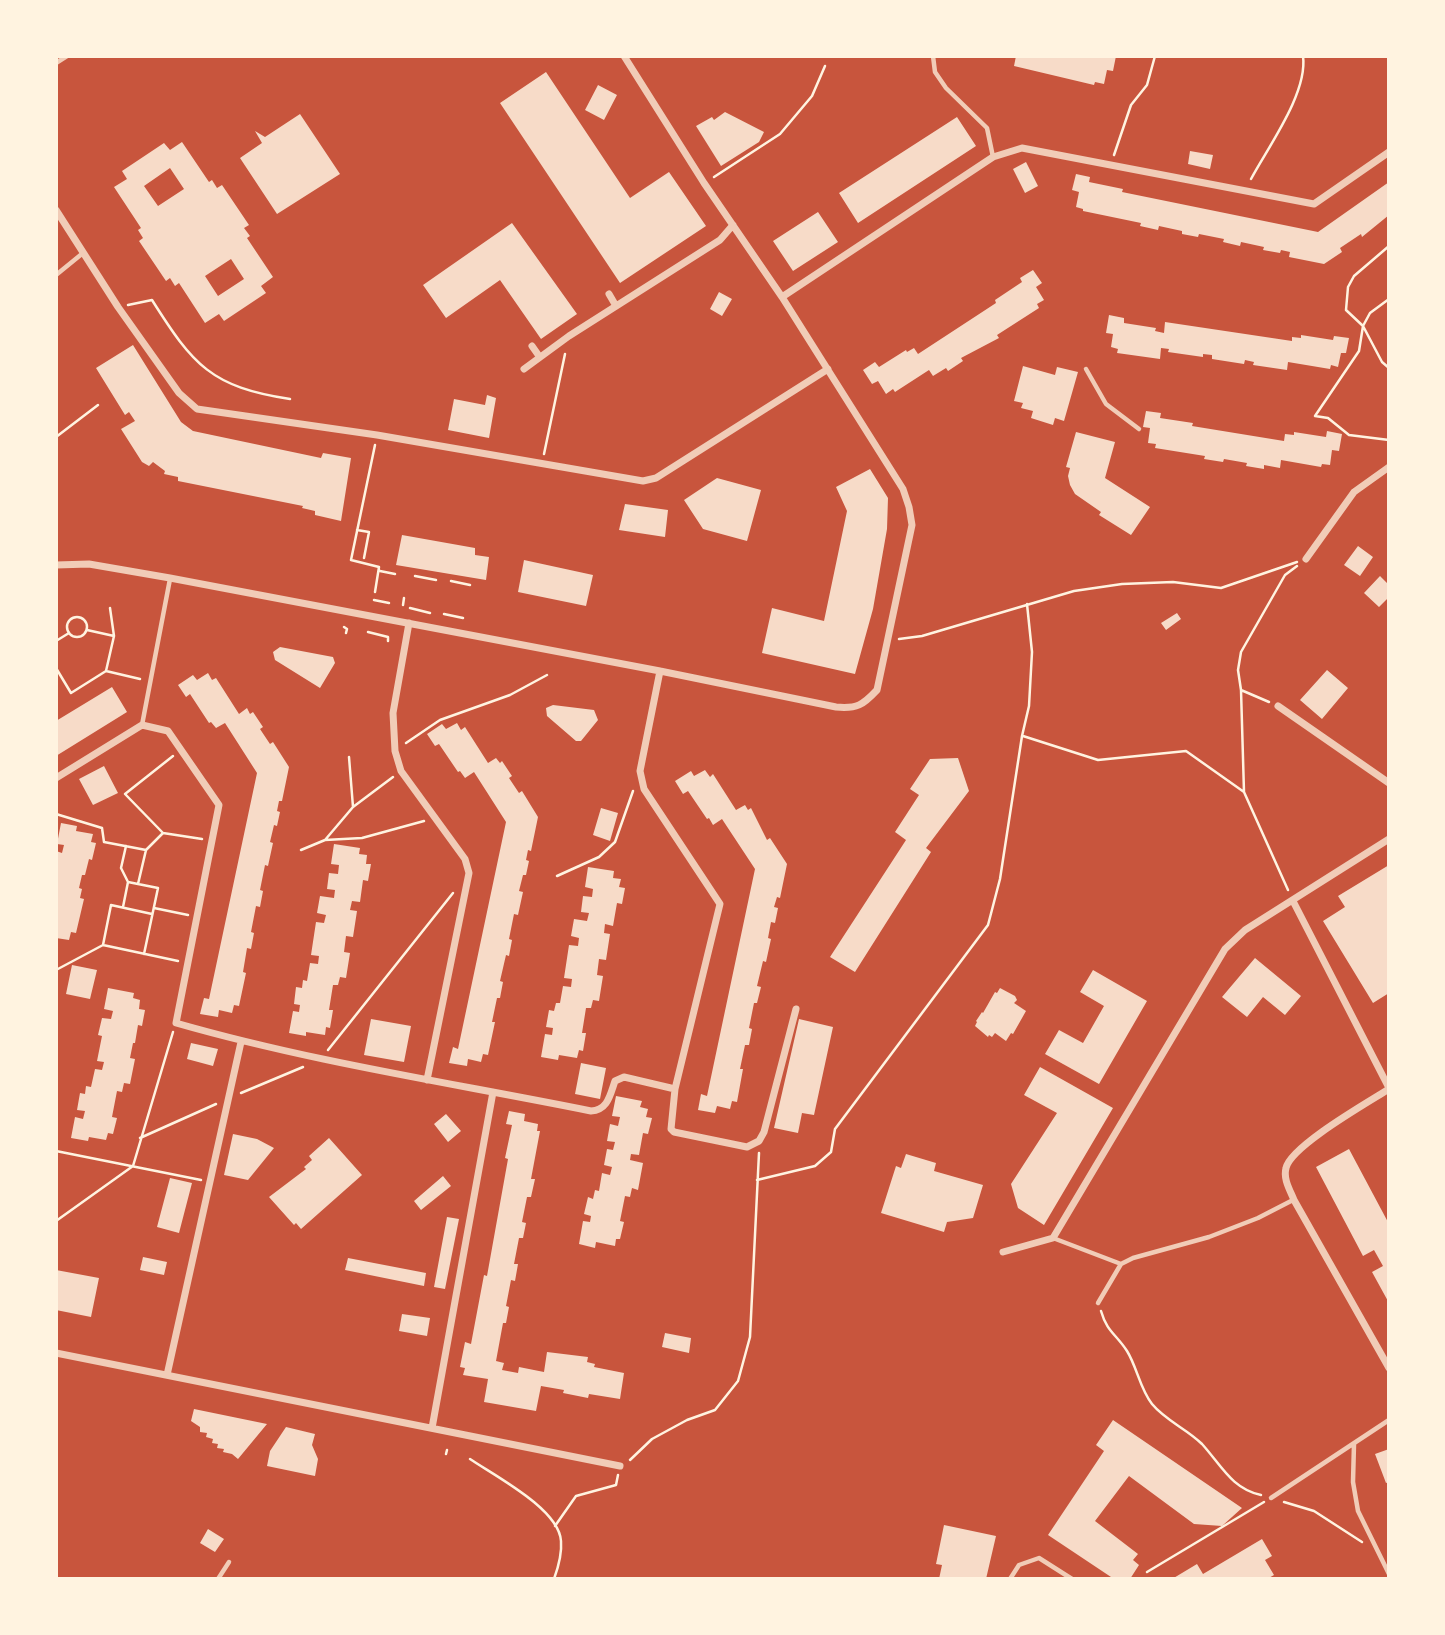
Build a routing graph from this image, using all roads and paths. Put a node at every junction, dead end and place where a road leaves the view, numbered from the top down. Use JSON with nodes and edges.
{"nodes":[{"id":1,"x":67,"y":56,"type":"edge"},
{"id":2,"x":624,"y":56,"type":"edge"},
{"id":3,"x":933,"y":56,"type":"edge"},
{"id":4,"x":1155,"y":56,"type":"edge"},
{"id":5,"x":1303,"y":56,"type":"edge"},
{"id":6,"x":56,"y":63,"type":"edge"},
{"id":7,"x":825,"y":66,"type":"dead end"},
{"id":8,"x":1389,"y":152,"type":"edge"},
{"id":9,"x":993,"y":157,"type":"junction"},
{"id":10,"x":1110,"y":164,"type":"junction"},
{"id":11,"x":704,"y":183,"type":"junction"},
{"id":12,"x":1244,"y":192,"type":"junction"},
{"id":13,"x":56,"y":210,"type":"edge"},
{"id":14,"x":733,"y":225,"type":"junction"},
{"id":15,"x":1389,"y":247,"type":"edge"},
{"id":16,"x":84,"y":253,"type":"junction"},
{"id":17,"x":56,"y":275,"type":"edge"},
{"id":18,"x":609,"y":294,"type":"dead end"},
{"id":19,"x":782,"y":297,"type":"junction"},
{"id":20,"x":1389,"y":299,"type":"edge"},
{"id":21,"x":616,"y":306,"type":"junction"},
{"id":22,"x":118,"y":307,"type":"junction"},
{"id":23,"x":1363,"y":326,"type":"junction"},
{"id":24,"x":569,"y":336,"type":"junction"},
{"id":25,"x":532,"y":346,"type":"dead end"},
{"id":26,"x":539,"y":356,"type":"junction"},
{"id":27,"x":1389,"y":368,"type":"edge"},
{"id":28,"x":524,"y":369,"type":"dead end"},
{"id":29,"x":828,"y":369,"type":"junction"},
{"id":30,"x":1086,"y":369,"type":"dead end"},
{"id":31,"x":290,"y":399,"type":"dead end"},
{"id":32,"x":97,"y":405,"type":"dead end"},
{"id":33,"x":1139,"y":429,"type":"dead end"},
{"id":34,"x":377,"y":435,"type":"junction"},
{"id":35,"x":56,"y":436,"type":"edge"},
{"id":36,"x":1389,"y":440,"type":"edge"},
{"id":37,"x":542,"y":464,"type":"junction"},
{"id":38,"x":1389,"y":467,"type":"edge"},
{"id":39,"x":358,"y":530,"type":"junction"},
{"id":40,"x":364,"y":558,"type":"dead end"},
{"id":41,"x":1306,"y":559,"type":"junction"},
{"id":42,"x":56,"y":565,"type":"edge"},
{"id":43,"x":377,"y":573,"type":"junction"},
{"id":44,"x":395,"y":573,"type":"dead end"},
{"id":45,"x":415,"y":576,"type":"dead end"},
{"id":46,"x":170,"y":578,"type":"junction"},
{"id":47,"x":436,"y":580,"type":"dead end"},
{"id":48,"x":451,"y":581,"type":"dead end"},
{"id":49,"x":470,"y":585,"type":"dead end"},
{"id":50,"x":375,"y":593,"type":"dead end"},
{"id":51,"x":404,"y":598,"type":"dead end"},
{"id":52,"x":374,"y":600,"type":"dead end"},
{"id":53,"x":389,"y":603,"type":"dead end"},
{"id":54,"x":1027,"y":604,"type":"junction"},
{"id":55,"x":403,"y":605,"type":"dead end"},
{"id":56,"x":110,"y":608,"type":"dead end"},
{"id":57,"x":410,"y":608,"type":"dead end"},
{"id":58,"x":430,"y":613,"type":"dead end"},
{"id":59,"x":444,"y":614,"type":"dead end"},
{"id":60,"x":463,"y":618,"type":"dead end"},
{"id":61,"x":410,"y":623,"type":"junction"},
{"id":62,"x":344,"y":627,"type":"dead end"},
{"id":63,"x":87,"y":630,"type":"junction"},
{"id":64,"x":368,"y":632,"type":"dead end"},
{"id":65,"x":69,"y":633,"type":"junction"},
{"id":66,"x":346,"y":633,"type":"dead end"},
{"id":67,"x":114,"y":636,"type":"junction"},
{"id":68,"x":888,"y":640,"type":"junction"},
{"id":69,"x":56,"y":641,"type":"edge"},
{"id":70,"x":388,"y":641,"type":"dead end"},
{"id":71,"x":56,"y":668,"type":"edge"},
{"id":72,"x":106,"y":671,"type":"junction"},
{"id":73,"x":660,"y":671,"type":"junction"},
{"id":74,"x":547,"y":674,"type":"dead end"},
{"id":75,"x":152,"y":682,"type":"junction"},
{"id":76,"x":1241,"y":690,"type":"junction"},
{"id":77,"x":1278,"y":706,"type":"joint"},
{"id":78,"x":142,"y":725,"type":"junction"},
{"id":79,"x":1022,"y":736,"type":"junction"},
{"id":80,"x":181,"y":750,"type":"junction"},
{"id":81,"x":395,"y":751,"type":"junction"},
{"id":82,"x":349,"y":757,"type":"dead end"},
{"id":83,"x":401,"y":771,"type":"junction"},
{"id":84,"x":640,"y":771,"type":"junction"},
{"id":85,"x":56,"y":778,"type":"edge"},
{"id":86,"x":1389,"y":783,"type":"edge"},
{"id":87,"x":1244,"y":792,"type":"junction"},
{"id":88,"x":353,"y":807,"type":"junction"},
{"id":89,"x":56,"y":814,"type":"edge"},
{"id":90,"x":435,"y":818,"type":"junction"},
{"id":91,"x":163,"y":833,"type":"junction"},
{"id":92,"x":325,"y":839,"type":"junction"},
{"id":93,"x":1389,"y":839,"type":"edge"},
{"id":94,"x":212,"y":840,"type":"junction"},
{"id":95,"x":126,"y":846,"type":"junction"},
{"id":96,"x":146,"y":850,"type":"junction"},
{"id":97,"x":302,"y":850,"type":"dead end"},
{"id":98,"x":557,"y":876,"type":"dead end"},
{"id":99,"x":128,"y":882,"type":"junction"},
{"id":100,"x":138,"y":884,"type":"junction"},
{"id":101,"x":453,"y":894,"type":"dead end"},
{"id":102,"x":1293,"y":901,"type":"junction"},
{"id":103,"x":123,"y":908,"type":"junction"},
{"id":104,"x":153,"y":908,"type":"junction"},
{"id":105,"x":152,"y":914,"type":"junction"},
{"id":106,"x":197,"y":917,"type":"junction"},
{"id":107,"x":103,"y":945,"type":"junction"},
{"id":108,"x":144,"y":954,"type":"junction"},
{"id":109,"x":187,"y":964,"type":"junction"},
{"id":110,"x":56,"y":970,"type":"edge"},
{"id":111,"x":796,"y":1009,"type":"dead end"},
{"id":112,"x":176,"y":1023,"type":"junction"},
{"id":113,"x":241,"y":1042,"type":"junction"},
{"id":114,"x":320,"y":1059,"type":"junction"},
{"id":115,"x":427,"y":1080,"type":"junction"},
{"id":116,"x":1389,"y":1088,"type":"edge"},
{"id":117,"x":675,"y":1089,"type":"junction"},
{"id":118,"x":493,"y":1091,"type":"junction"},
{"id":119,"x":228,"y":1098,"type":"junction"},
{"id":120,"x":139,"y":1139,"type":"junction"},
{"id":121,"x":759,"y":1141,"type":"junction"},
{"id":122,"x":56,"y":1151,"type":"edge"},
{"id":123,"x":133,"y":1166,"type":"junction"},
{"id":124,"x":757,"y":1180,"type":"junction"},
{"id":125,"x":211,"y":1182,"type":"junction"},
{"id":126,"x":1294,"y":1200,"type":"junction"},
{"id":127,"x":56,"y":1221,"type":"edge"},
{"id":128,"x":1053,"y":1238,"type":"junction"},
{"id":129,"x":1003,"y":1252,"type":"dead end"},
{"id":130,"x":1121,"y":1264,"type":"junction"},
{"id":131,"x":1098,"y":1303,"type":"joint"},
{"id":132,"x":56,"y":1353,"type":"edge"},
{"id":133,"x":1389,"y":1368,"type":"edge"},
{"id":134,"x":167,"y":1375,"type":"junction"},
{"id":135,"x":1389,"y":1420,"type":"edge"},
{"id":136,"x":432,"y":1428,"type":"junction"},
{"id":137,"x":1354,"y":1443,"type":"junction"},
{"id":138,"x":470,"y":1459,"type":"dead end"},
{"id":139,"x":620,"y":1466,"type":"junction"},
{"id":140,"x":1271,"y":1498,"type":"junction"},
{"id":141,"x":555,"y":1526,"type":"junction"},
{"id":142,"x":1376,"y":1551,"type":"junction"},
{"id":143,"x":229,"y":1562,"type":"dead end"},
{"id":144,"x":1147,"y":1572,"type":"dead end"},
{"id":145,"x":1389,"y":1574,"type":"edge"},
{"id":146,"x":218,"y":1579,"type":"edge"},
{"id":147,"x":554,"y":1579,"type":"edge"},
{"id":148,"x":1010,"y":1579,"type":"edge"},
{"id":149,"x":1072,"y":1579,"type":"edge"}],
"edges":[{"from":1,"to":6,"type":"lane"},
{"from":2,"to":11,"type":"street"},
{"from":3,"to":9,"type":"lane"},
{"from":4,"to":10,"type":"path"},
{"from":5,"to":12,"type":"path"},
{"from":7,"to":11,"type":"path"},
{"from":8,"to":12,"type":"street"},
{"from":9,"to":10,"type":"street"},
{"from":9,"to":19,"type":"street"},
{"from":10,"to":12,"type":"street"},
{"from":11,"to":14,"type":"street"},
{"from":13,"to":16,"type":"street"},
{"from":14,"to":19,"type":"street"},
{"from":14,"to":21,"type":"street"},
{"from":15,"to":23,"type":"path"},
{"from":16,"to":17,"type":"lane"},
{"from":16,"to":22,"type":"street"},
{"from":18,"to":21,"type":"street"},
{"from":19,"to":29,"type":"street"},
{"from":20,"to":23,"type":"path"},
{"from":21,"to":24,"type":"street"},
{"from":22,"to":31,"type":"path"},
{"from":22,"to":34,"type":"street"},
{"from":23,"to":27,"type":"path"},
{"from":23,"to":36,"type":"path"},
{"from":24,"to":26,"type":"street"},
{"from":24,"to":37,"type":"path"},
{"from":25,"to":26,"type":"street"},
{"from":26,"to":28,"type":"street"},
{"from":29,"to":37,"type":"street"},
{"from":29,"to":68,"type":"street"},
{"from":30,"to":33,"type":"lane"},
{"from":32,"to":35,"type":"path"},
{"from":34,"to":37,"type":"street"},
{"from":34,"to":39,"type":"path"},
{"from":38,"to":41,"type":"street"},
{"from":39,"to":40,"type":"path"},
{"from":39,"to":43,"type":"path"},
{"from":41,"to":54,"type":"path"},
{"from":41,"to":76,"type":"path"},
{"from":42,"to":46,"type":"street"},
{"from":43,"to":44,"type":"path"},
{"from":43,"to":50,"type":"path"},
{"from":45,"to":47,"type":"path"},
{"from":46,"to":61,"type":"street"},
{"from":46,"to":75,"type":"lane"},
{"from":48,"to":49,"type":"path"},
{"from":51,"to":55,"type":"path"},
{"from":52,"to":53,"type":"path"},
{"from":54,"to":68,"type":"path"},
{"from":54,"to":79,"type":"path"},
{"from":56,"to":67,"type":"path"},
{"from":57,"to":58,"type":"path"},
{"from":59,"to":60,"type":"path"},
{"from":61,"to":73,"type":"street"},
{"from":61,"to":81,"type":"street"},
{"from":62,"to":66,"type":"path"},
{"from":63,"to":65,"type":"path"},
{"from":63,"to":65,"type":"path"},
{"from":63,"to":67,"type":"path"},
{"from":64,"to":70,"type":"path"},
{"from":65,"to":69,"type":"path"},
{"from":67,"to":72,"type":"path"},
{"from":68,"to":73,"type":"street"},
{"from":71,"to":72,"type":"path"},
{"from":72,"to":75,"type":"path"},
{"from":73,"to":84,"type":"street"},
{"from":74,"to":81,"type":"path"},
{"from":75,"to":78,"type":"lane"},
{"from":76,"to":77,"type":"path"},
{"from":76,"to":87,"type":"path"},
{"from":77,"to":86,"type":"street"},
{"from":78,"to":80,"type":"street"},
{"from":78,"to":85,"type":"street"},
{"from":79,"to":87,"type":"path"},
{"from":79,"to":124,"type":"path"},
{"from":80,"to":91,"type":"path"},
{"from":80,"to":94,"type":"street"},
{"from":81,"to":83,"type":"street"},
{"from":82,"to":88,"type":"path"},
{"from":83,"to":88,"type":"path"},
{"from":83,"to":90,"type":"street"},
{"from":84,"to":98,"type":"path"},
{"from":84,"to":117,"type":"street"},
{"from":87,"to":102,"type":"path"},
{"from":88,"to":92,"type":"path"},
{"from":89,"to":95,"type":"path"},
{"from":90,"to":92,"type":"path"},
{"from":90,"to":115,"type":"street"},
{"from":91,"to":94,"type":"path"},
{"from":91,"to":96,"type":"path"},
{"from":92,"to":97,"type":"path"},
{"from":93,"to":102,"type":"street"},
{"from":94,"to":106,"type":"street"},
{"from":95,"to":96,"type":"path"},
{"from":95,"to":99,"type":"path"},
{"from":96,"to":100,"type":"path"},
{"from":99,"to":100,"type":"path"},
{"from":99,"to":103,"type":"path"},
{"from":100,"to":104,"type":"path"},
{"from":101,"to":114,"type":"path"},
{"from":102,"to":116,"type":"street"},
{"from":102,"to":128,"type":"street"},
{"from":103,"to":105,"type":"path"},
{"from":103,"to":107,"type":"path"},
{"from":104,"to":105,"type":"path"},
{"from":104,"to":106,"type":"path"},
{"from":105,"to":108,"type":"path"},
{"from":106,"to":109,"type":"street"},
{"from":107,"to":108,"type":"path"},
{"from":107,"to":110,"type":"path"},
{"from":108,"to":109,"type":"path"},
{"from":109,"to":112,"type":"street"},
{"from":111,"to":121,"type":"street"},
{"from":112,"to":113,"type":"street"},
{"from":112,"to":120,"type":"path"},
{"from":113,"to":114,"type":"street"},
{"from":113,"to":119,"type":"street"},
{"from":114,"to":115,"type":"street"},
{"from":114,"to":119,"type":"path"},
{"from":115,"to":118,"type":"street"},
{"from":116,"to":126,"type":"street"},
{"from":117,"to":118,"type":"street"},
{"from":117,"to":121,"type":"street"},
{"from":118,"to":136,"type":"street"},
{"from":119,"to":120,"type":"path"},
{"from":119,"to":125,"type":"street"},
{"from":120,"to":123,"type":"path"},
{"from":121,"to":124,"type":"path"},
{"from":122,"to":123,"type":"path"},
{"from":123,"to":125,"type":"path"},
{"from":123,"to":127,"type":"path"},
{"from":124,"to":139,"type":"path"},
{"from":125,"to":134,"type":"street"},
{"from":126,"to":130,"type":"lane"},
{"from":126,"to":133,"type":"street"},
{"from":128,"to":129,"type":"street"},
{"from":128,"to":130,"type":"lane"},
{"from":130,"to":131,"type":"lane"},
{"from":131,"to":140,"type":"path"},
{"from":132,"to":134,"type":"street"},
{"from":134,"to":136,"type":"street"},
{"from":135,"to":137,"type":"lane"},
{"from":136,"to":139,"type":"street"},
{"from":137,"to":140,"type":"lane"},
{"from":137,"to":142,"type":"lane"},
{"from":138,"to":141,"type":"path"},
{"from":139,"to":141,"type":"path"},
{"from":140,"to":142,"type":"path"},
{"from":140,"to":144,"type":"path"},
{"from":141,"to":147,"type":"path"},
{"from":142,"to":145,"type":"lane"},
{"from":143,"to":146,"type":"lane"},
{"from":148,"to":149,"type":"lane"}]}
